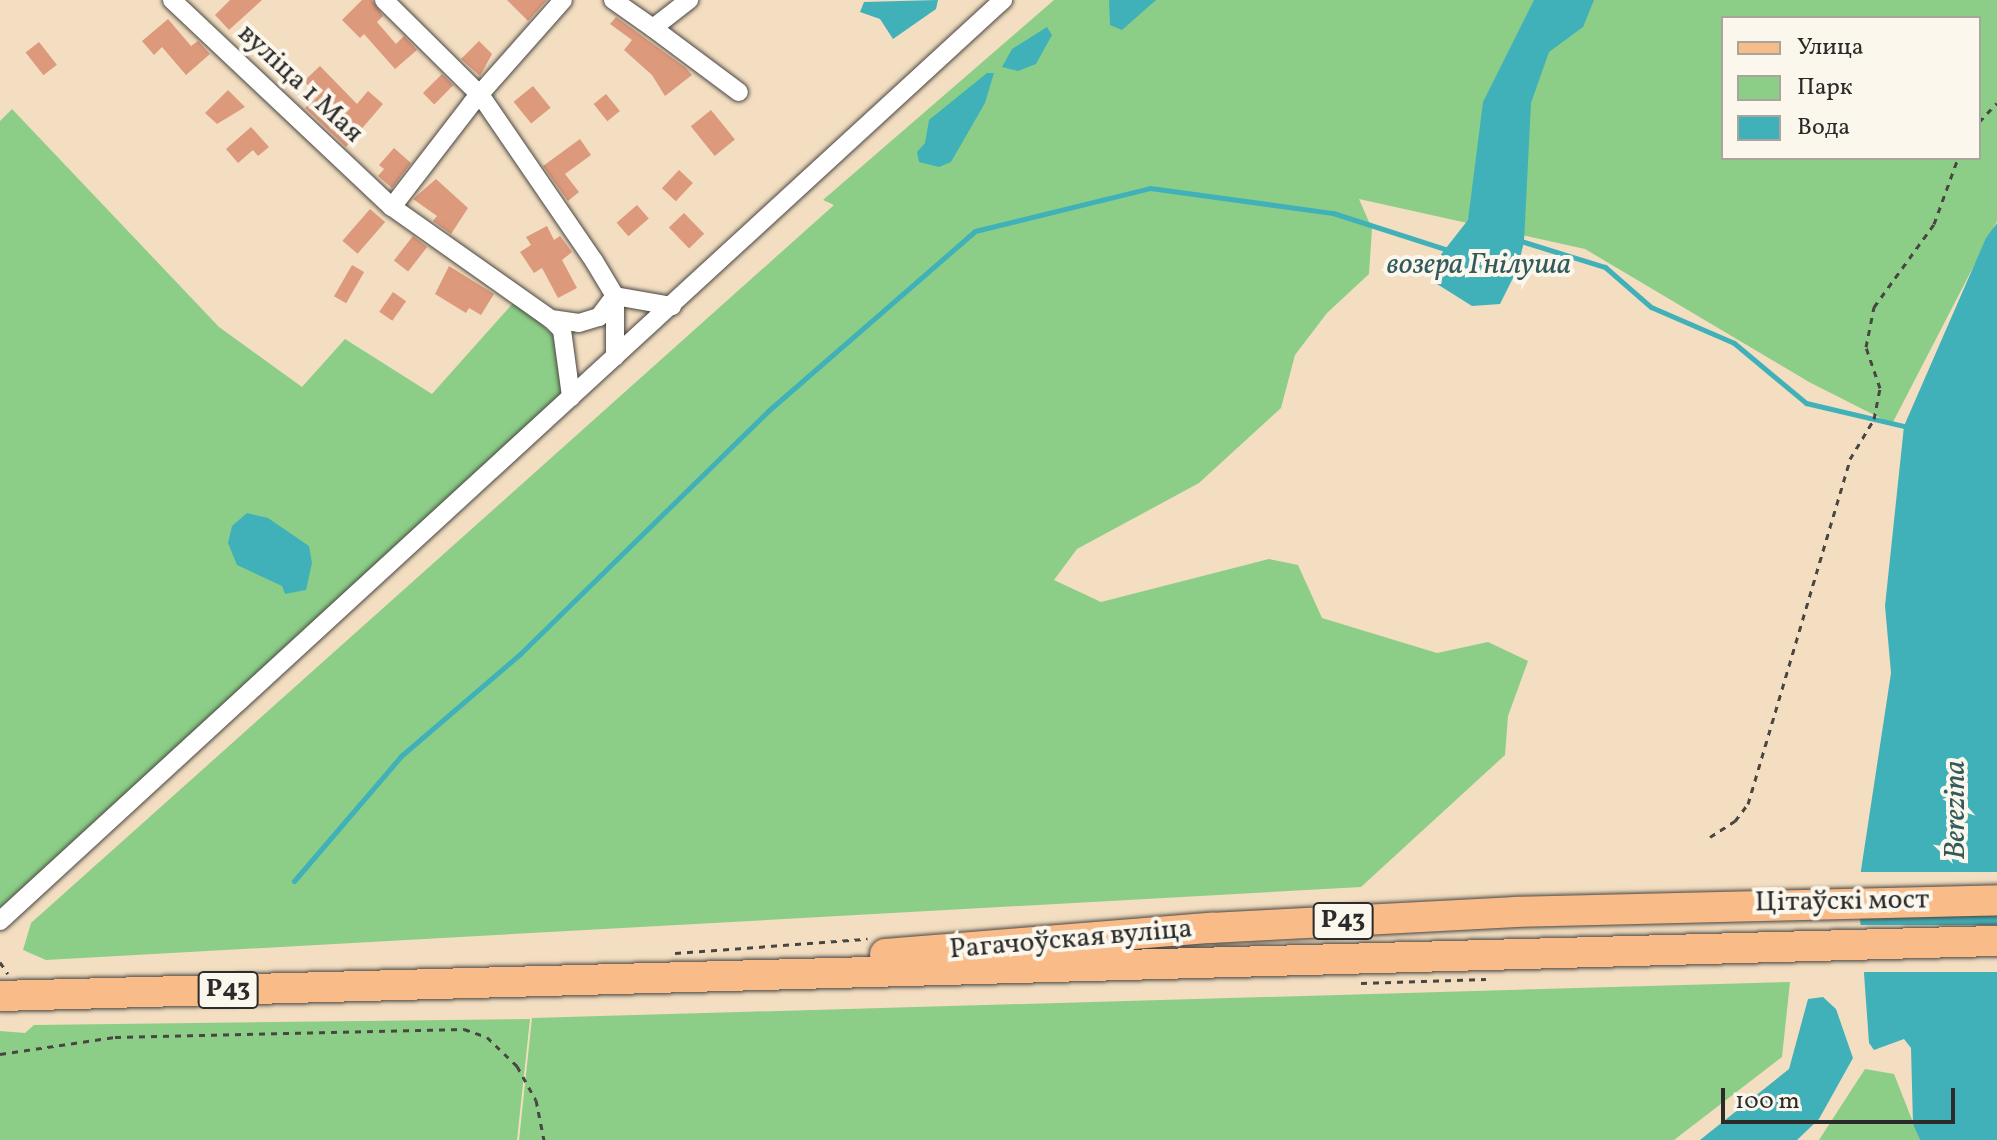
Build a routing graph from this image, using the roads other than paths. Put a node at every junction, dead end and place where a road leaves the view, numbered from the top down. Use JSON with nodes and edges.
{"nodes":[{"id":1,"x":172,"y":0,"type":"edge"},
{"id":2,"x":384,"y":0,"type":"edge"},
{"id":3,"x":563,"y":0,"type":"edge"},
{"id":4,"x":613,"y":0,"type":"edge"},
{"id":5,"x":689,"y":0,"type":"edge"},
{"id":6,"x":1003,"y":0,"type":"edge"},
{"id":7,"x":653,"y":28,"type":"junction"},
{"id":8,"x":739,"y":92,"type":"dead end"},
{"id":9,"x":481,"y":96,"type":"junction"},
{"id":10,"x":392,"y":207,"type":"junction"},
{"id":11,"x":615,"y":296,"type":"junction"},
{"id":12,"x":672,"y":306,"type":"junction"},
{"id":13,"x":551,"y":319,"type":"junction"},
{"id":14,"x":615,"y":357,"type":"junction"},
{"id":15,"x":571,"y":397,"type":"junction"},
{"id":16,"x":1997,"y":900,"type":"edge"},
{"id":17,"x":1687,"y":905,"type":"joint"},
{"id":18,"x":0,"y":921,"type":"edge"},
{"id":19,"x":1997,"y":941,"type":"edge"},
{"id":20,"x":1688,"y":950,"type":"joint"},
{"id":21,"x":456,"y":982,"type":"junction"},
{"id":22,"x":7,"y":989,"type":"edge"}],
"edges":[{"from":1,"to":10,"type":"street","name":"вуліца 1 Мая"},
{"from":2,"to":9,"type":"street"},
{"from":3,"to":9,"type":"street"},
{"from":4,"to":7,"type":"street"},
{"from":5,"to":7,"type":"street"},
{"from":6,"to":12,"type":"street"},
{"from":7,"to":8,"type":"street"},
{"from":9,"to":10,"type":"street"},
{"from":9,"to":11,"type":"street"},
{"from":10,"to":13,"type":"street","name":"вуліца 1 Мая"},
{"from":11,"to":12,"type":"street"},
{"from":11,"to":13,"type":"street"},
{"from":11,"to":14,"type":"street"},
{"from":12,"to":14,"type":"street"},
{"from":13,"to":15,"type":"street"},
{"from":14,"to":15,"type":"street"},
{"from":15,"to":18,"type":"street"},
{"from":16,"to":17,"type":"main road","name":"Цітаўскі мост","number":"Р43"},
{"from":17,"to":21,"type":"main road","name":"Рагачоўская вуліца","number":"Р43"},
{"from":19,"to":20,"type":"main road","name":"Цітаўскі мост","number":"Р43"},
{"from":20,"to":21,"type":"main road","name":"Рагачоўская вуліца","number":"Р43"},
{"from":21,"to":22,"type":"main road","name":"Рагачоўская вуліца","number":"Р43"}]}
